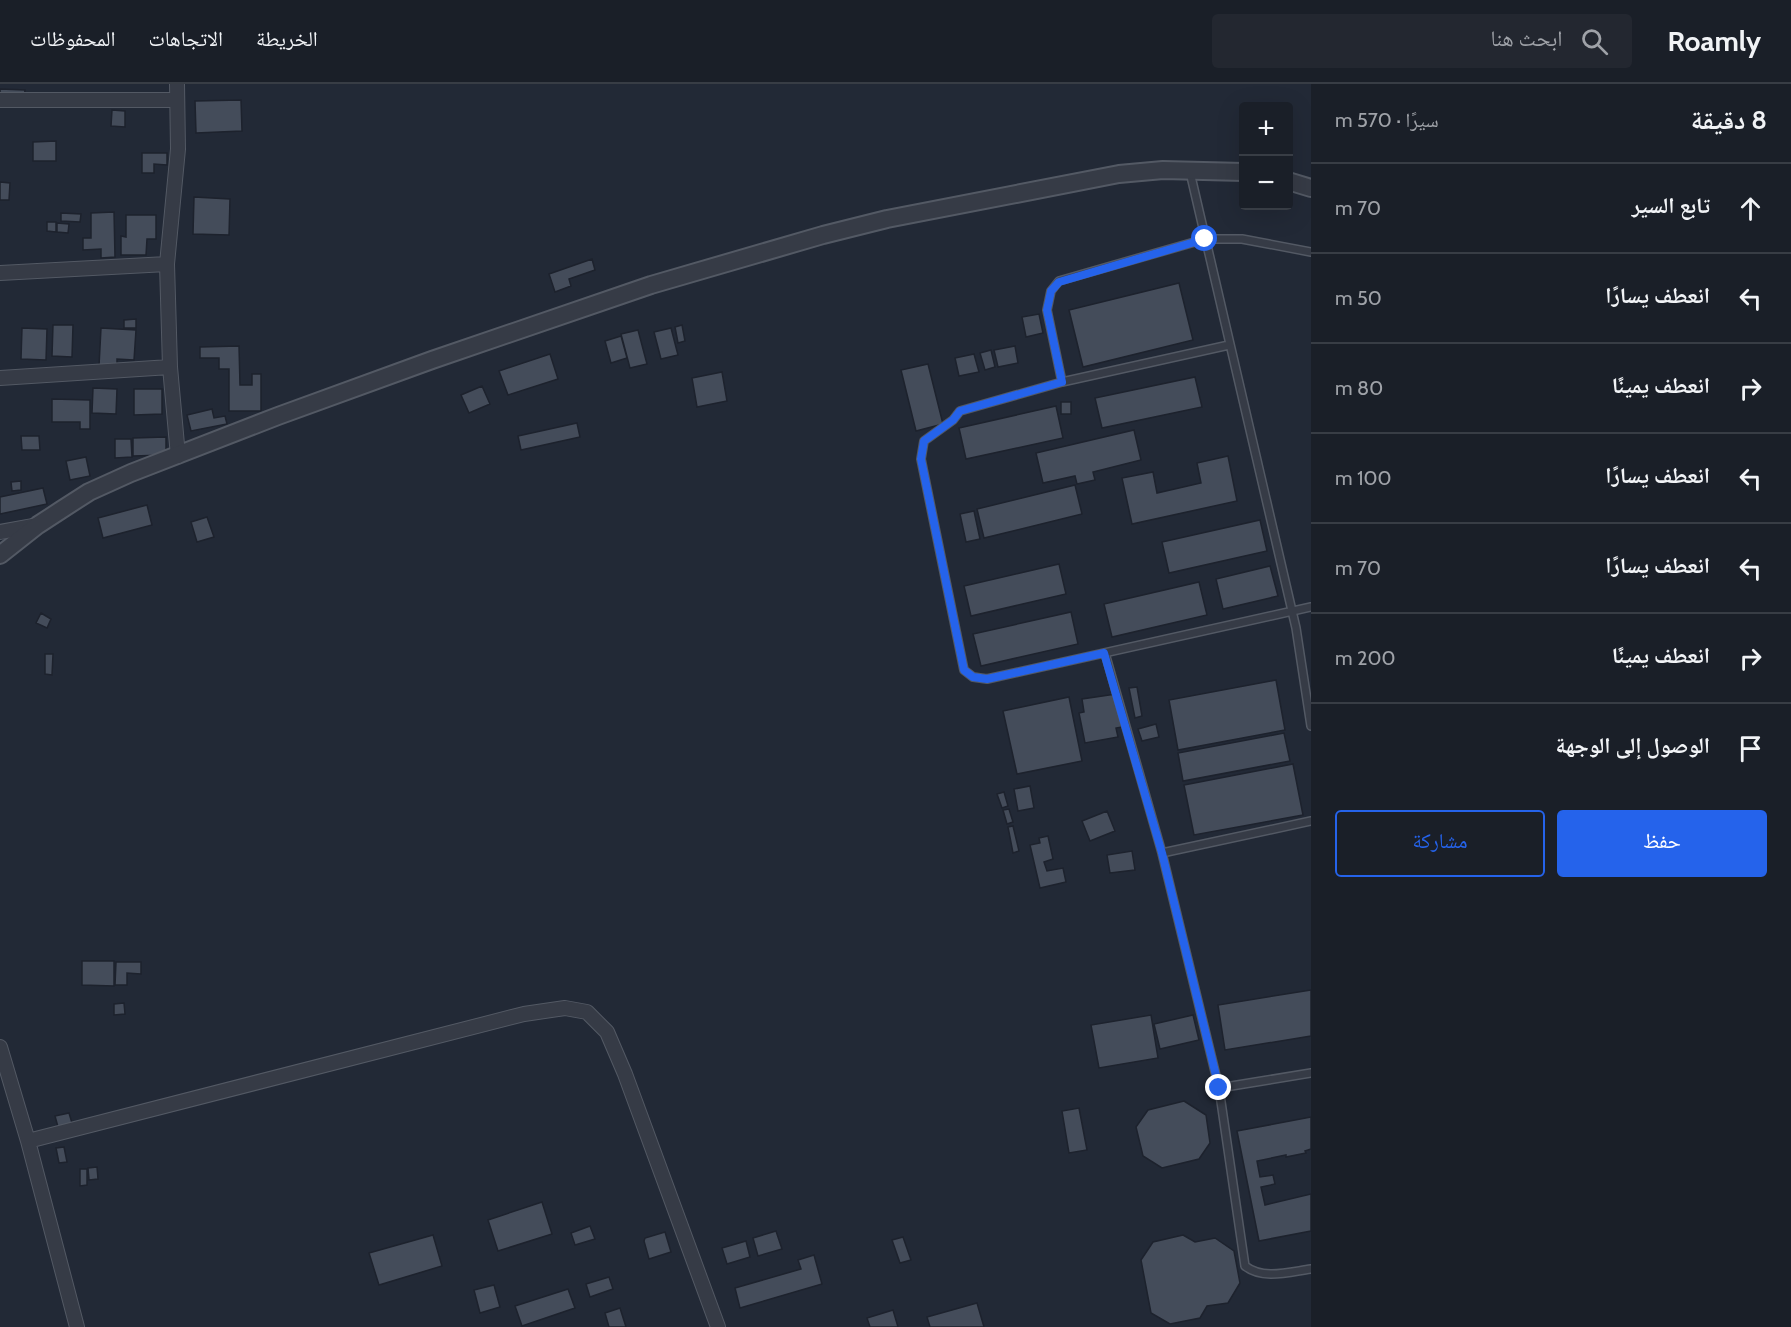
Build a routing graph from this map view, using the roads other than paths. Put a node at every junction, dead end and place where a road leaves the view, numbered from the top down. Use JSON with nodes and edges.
{"nodes":[{"id":1,"x":177,"y":84,"type":"edge"},
{"id":2,"x":0,"y":100,"type":"edge"},
{"id":3,"x":177,"y":100,"type":"junction"},
{"id":4,"x":1190,"y":170,"type":"junction"},
{"id":5,"x":1239,"y":172,"type":"edge"},
{"id":6,"x":1293,"y":183,"type":"edge"},
{"id":7,"x":1311,"y":188,"type":"edge"},
{"id":8,"x":1205,"y":239,"type":"junction"},
{"id":9,"x":1311,"y":252,"type":"edge"},
{"id":10,"x":167,"y":264,"type":"junction"},
{"id":11,"x":0,"y":273,"type":"edge"},
{"id":12,"x":1229,"y":345,"type":"junction"},
{"id":13,"x":170,"y":367,"type":"junction"},
{"id":14,"x":0,"y":378,"type":"edge"},
{"id":15,"x":1062,"y":382,"type":"junction"},
{"id":16,"x":178,"y":456,"type":"junction"},
{"id":17,"x":38,"y":525,"type":"junction"},
{"id":18,"x":0,"y":532,"type":"edge"},
{"id":19,"x":0,"y":555,"type":"edge"},
{"id":20,"x":1311,"y":607,"type":"edge"},
{"id":21,"x":1292,"y":612,"type":"junction"},
{"id":22,"x":1104,"y":653,"type":"junction"},
{"id":23,"x":1311,"y":726,"type":"edge"},
{"id":24,"x":1311,"y":821,"type":"edge"},
{"id":25,"x":1162,"y":853,"type":"junction"},
{"id":26,"x":0,"y":1047,"type":"edge"},
{"id":27,"x":1311,"y":1073,"type":"edge"},
{"id":28,"x":1219,"y":1088,"type":"junction"},
{"id":29,"x":28,"y":1141,"type":"junction"},
{"id":30,"x":1311,"y":1269,"type":"edge"},
{"id":31,"x":77,"y":1327,"type":"edge"},
{"id":32,"x":718,"y":1327,"type":"edge"}],
"edges":[{"from":1,"to":3,"type":"street"},
{"from":2,"to":3,"type":"street"},
{"from":3,"to":10,"type":"street"},
{"from":4,"to":5,"type":"street"},
{"from":4,"to":8,"type":"lane"},
{"from":4,"to":16,"type":"street"},
{"from":6,"to":7,"type":"street"},
{"from":8,"to":9,"type":"lane"},
{"from":8,"to":12,"type":"lane"},
{"from":8,"to":15,"type":"lane"},
{"from":10,"to":11,"type":"street"},
{"from":10,"to":13,"type":"street"},
{"from":12,"to":15,"type":"lane"},
{"from":12,"to":21,"type":"lane"},
{"from":13,"to":14,"type":"street"},
{"from":13,"to":16,"type":"street"},
{"from":15,"to":22,"type":"lane"},
{"from":16,"to":17,"type":"street"},
{"from":17,"to":18,"type":"street"},
{"from":17,"to":19,"type":"street"},
{"from":20,"to":21,"type":"lane"},
{"from":21,"to":22,"type":"lane"},
{"from":21,"to":23,"type":"lane"},
{"from":22,"to":25,"type":"lane"},
{"from":24,"to":25,"type":"lane"},
{"from":25,"to":28,"type":"lane"},
{"from":26,"to":29,"type":"street"},
{"from":27,"to":28,"type":"lane"},
{"from":28,"to":30,"type":"lane"},
{"from":29,"to":31,"type":"street"},
{"from":29,"to":32,"type":"street"}]}
